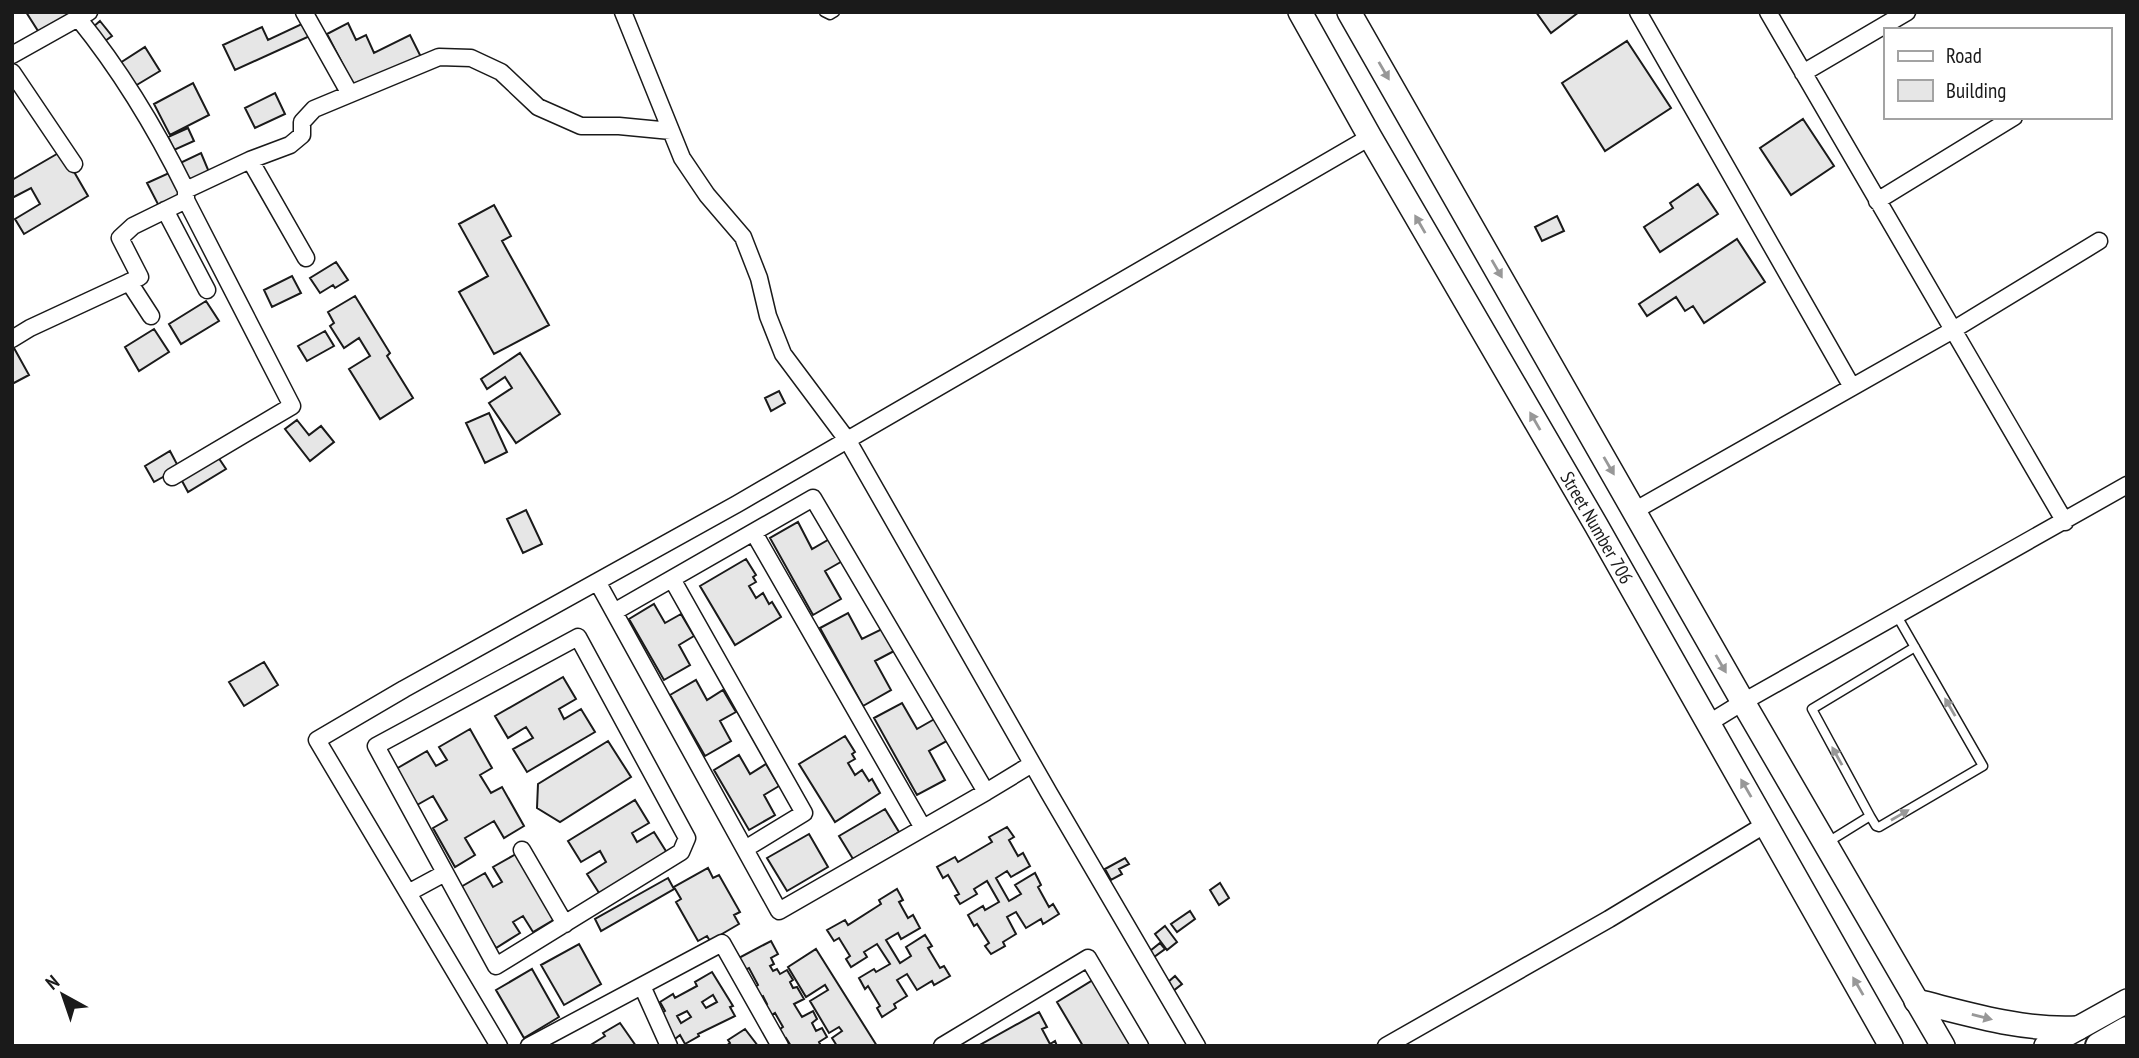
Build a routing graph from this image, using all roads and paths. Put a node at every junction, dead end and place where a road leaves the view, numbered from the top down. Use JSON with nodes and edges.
{"nodes":[{"id":1,"x":304,"y":12,"type":"edge"},
{"id":2,"x":623,"y":12,"type":"edge"},
{"id":3,"x":824,"y":12,"type":"edge"},
{"id":4,"x":835,"y":12,"type":"edge"},
{"id":5,"x":1300,"y":12,"type":"edge"},
{"id":6,"x":1349,"y":12,"type":"edge"},
{"id":7,"x":1637,"y":12,"type":"edge"},
{"id":8,"x":1768,"y":12,"type":"edge"},
{"id":9,"x":1907,"y":12,"type":"edge"},
{"id":10,"x":83,"y":15,"type":"edge"},
{"id":11,"x":12,"y":55,"type":"edge"},
{"id":12,"x":12,"y":72,"type":"edge"},
{"id":13,"x":1803,"y":73,"type":"junction"},
{"id":14,"x":350,"y":94,"type":"junction"},
{"id":15,"x":2011,"y":119,"type":"edge"},
{"id":16,"x":671,"y":131,"type":"junction"},
{"id":17,"x":1370,"y":138,"type":"junction"},
{"id":18,"x":250,"y":160,"type":"junction"},
{"id":19,"x":74,"y":164,"type":"dead end"},
{"id":20,"x":186,"y":195,"type":"junction"},
{"id":21,"x":1877,"y":201,"type":"junction"},
{"id":22,"x":165,"y":210,"type":"junction"},
{"id":23,"x":2099,"y":241,"type":"dead end"},
{"id":24,"x":306,"y":258,"type":"dead end"},
{"id":25,"x":129,"y":282,"type":"junction"},
{"id":26,"x":207,"y":290,"type":"dead end"},
{"id":27,"x":151,"y":316,"type":"dead end"},
{"id":28,"x":1953,"y":330,"type":"junction"},
{"id":29,"x":12,"y":339,"type":"edge"},
{"id":30,"x":1852,"y":387,"type":"junction"},
{"id":31,"x":848,"y":441,"type":"junction"},
{"id":32,"x":172,"y":477,"type":"dead end"},
{"id":33,"x":2127,"y":485,"type":"edge"},
{"id":34,"x":1634,"y":511,"type":"junction"},
{"id":35,"x":2064,"y":522,"type":"junction"},
{"id":36,"x":754,"y":533,"type":"junction"},
{"id":37,"x":672,"y":579,"type":"junction"},
{"id":38,"x":598,"y":583,"type":"junction"},
{"id":39,"x":614,"y":612,"type":"junction"},
{"id":40,"x":1897,"y":616,"type":"junction"},
{"id":41,"x":1915,"y":647,"type":"junction"},
{"id":42,"x":1743,"y":702,"type":"junction"},
{"id":43,"x":1709,"y":723,"type":"junction"},
{"id":44,"x":1032,"y":764,"type":"junction"},
{"id":45,"x":986,"y":792,"type":"junction"},
{"id":46,"x":1870,"y":816,"type":"junction"},
{"id":47,"x":1766,"y":824,"type":"junction"},
{"id":48,"x":923,"y":828,"type":"junction"},
{"id":49,"x":1826,"y":844,"type":"junction"},
{"id":50,"x":745,"y":849,"type":"junction"},
{"id":51,"x":522,"y":850,"type":"dead end"},
{"id":52,"x":445,"y":873,"type":"junction"},
{"id":53,"x":408,"y":893,"type":"junction"},
{"id":54,"x":565,"y":924,"type":"junction"},
{"id":55,"x":642,"y":986,"type":"junction"},
{"id":56,"x":1916,"y":1001,"type":"junction"},
{"id":57,"x":2127,"y":1001,"type":"edge"},
{"id":58,"x":1873,"y":1012,"type":"junction"},
{"id":59,"x":2078,"y":1028,"type":"junction"},
{"id":60,"x":2127,"y":1030,"type":"edge"},
{"id":61,"x":550,"y":1040,"type":"edge"},
{"id":62,"x":499,"y":1046,"type":"edge"},
{"id":63,"x":529,"y":1046,"type":"edge"},
{"id":64,"x":669,"y":1046,"type":"edge"},
{"id":65,"x":779,"y":1046,"type":"edge"},
{"id":66,"x":942,"y":1046,"type":"edge"},
{"id":67,"x":1140,"y":1046,"type":"edge"},
{"id":68,"x":1197,"y":1046,"type":"edge"},
{"id":69,"x":1386,"y":1046,"type":"edge"},
{"id":70,"x":1870,"y":1046,"type":"edge"},
{"id":71,"x":1891,"y":1046,"type":"edge"},
{"id":72,"x":1943,"y":1046,"type":"edge"},
{"id":73,"x":2046,"y":1046,"type":"edge"},
{"id":74,"x":2099,"y":1046,"type":"edge"}],
"edges":[{"from":1,"to":14,"type":"street"},
{"from":2,"to":16,"type":"street"},
{"from":3,"to":4,"type":"lane"},
{"from":5,"to":17,"type":"street","name":"Street Number 706"},
{"from":6,"to":34,"type":"street","one_way":true},
{"from":7,"to":30,"type":"street"},
{"from":8,"to":13,"type":"street"},
{"from":9,"to":13,"type":"street"},
{"from":10,"to":11,"type":"street"},
{"from":10,"to":20,"type":"street"},
{"from":12,"to":19,"type":"street"},
{"from":13,"to":21,"type":"street"},
{"from":14,"to":16,"type":"street"},
{"from":14,"to":18,"type":"street"},
{"from":15,"to":21,"type":"street"},
{"from":16,"to":31,"type":"street"},
{"from":17,"to":31,"type":"street"},
{"from":43,"to":17,"type":"street","name":"Street Number 706","one_way":true},
{"from":18,"to":20,"type":"street"},
{"from":18,"to":24,"type":"street"},
{"from":20,"to":22,"type":"street"},
{"from":20,"to":32,"type":"street"},
{"from":21,"to":28,"type":"street"},
{"from":22,"to":25,"type":"street"},
{"from":22,"to":26,"type":"street"},
{"from":23,"to":28,"type":"street"},
{"from":25,"to":27,"type":"street"},
{"from":25,"to":29,"type":"street"},
{"from":28,"to":30,"type":"street"},
{"from":28,"to":35,"type":"street"},
{"from":30,"to":34,"type":"street"},
{"from":31,"to":38,"type":"street"},
{"from":31,"to":44,"type":"street"},
{"from":33,"to":35,"type":"street"},
{"from":34,"to":42,"type":"street","one_way":true},
{"from":35,"to":40,"type":"street"},
{"from":36,"to":37,"type":"street"},
{"from":36,"to":45,"type":"street"},
{"from":36,"to":48,"type":"street"},
{"from":37,"to":39,"type":"street"},
{"from":37,"to":50,"type":"street"},
{"from":38,"to":39,"type":"street"},
{"from":38,"to":53,"type":"street"},
{"from":39,"to":50,"type":"street"},
{"from":40,"to":41,"type":"lane"},
{"from":40,"to":42,"type":"street"},
{"from":46,"to":41,"type":"lane","one_way":true},
{"from":46,"to":41,"type":"lane","one_way":true},
{"from":42,"to":43,"type":"street"},
{"from":42,"to":49,"type":"street"},
{"from":47,"to":43,"type":"street","name":"Street Number 706","one_way":true},
{"from":44,"to":45,"type":"street"},
{"from":44,"to":68,"type":"street"},
{"from":45,"to":48,"type":"street"},
{"from":46,"to":49,"type":"lane"},
{"from":58,"to":47,"type":"street","name":"Street Number 706","one_way":true},
{"from":47,"to":69,"type":"street"},
{"from":48,"to":50,"type":"street"},
{"from":49,"to":56,"type":"street"},
{"from":51,"to":54,"type":"street"},
{"from":52,"to":53,"type":"street"},
{"from":52,"to":54,"type":"street"},
{"from":52,"to":54,"type":"street"},
{"from":53,"to":62,"type":"street"},
{"from":55,"to":61,"type":"street"},
{"from":55,"to":64,"type":"street"},
{"from":55,"to":65,"type":"street"},
{"from":56,"to":59,"type":"street","one_way":true},
{"from":56,"to":72,"type":"street"},
{"from":57,"to":59,"type":"street"},
{"from":58,"to":70,"type":"street"},
{"from":58,"to":71,"type":"street","name":"Street Number 706"},
{"from":59,"to":73,"type":"street"},
{"from":60,"to":74,"type":"main road"},
{"from":61,"to":63,"type":"street"},
{"from":66,"to":67,"type":"street"}]}
